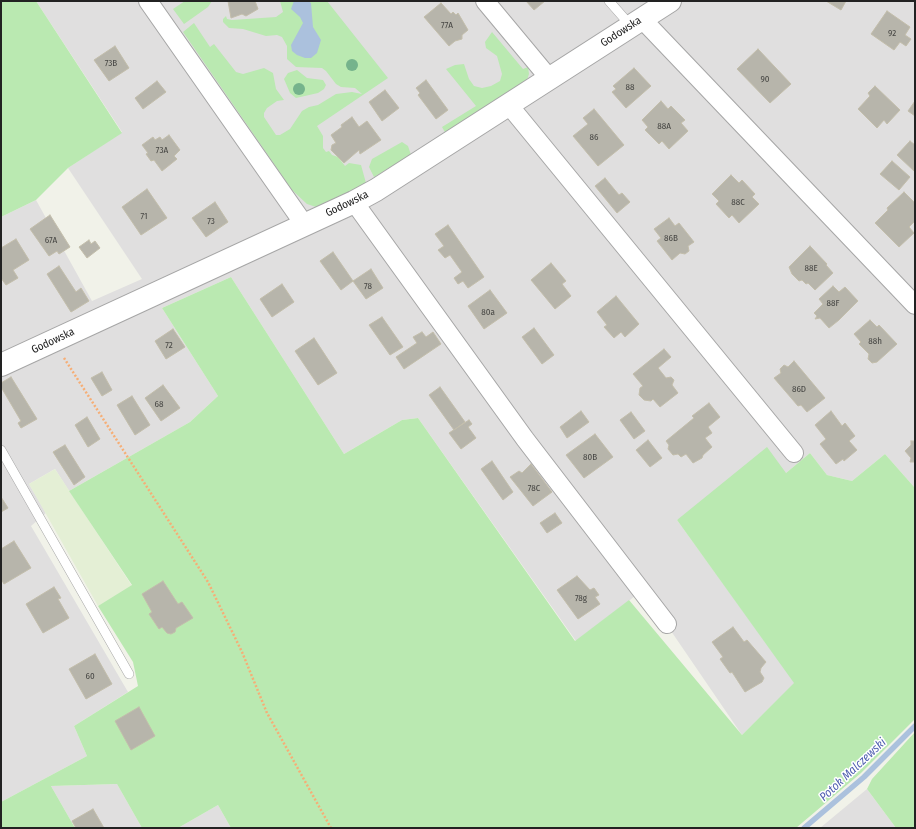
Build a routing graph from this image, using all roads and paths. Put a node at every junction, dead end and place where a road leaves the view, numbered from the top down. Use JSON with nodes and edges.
{"nodes":[{"id":1,"x":148,"y":1,"type":"edge"},
{"id":2,"x":485,"y":1,"type":"edge"},
{"id":3,"x":609,"y":1,"type":"edge"},
{"id":4,"x":670,"y":1,"type":"edge"},
{"id":5,"x":636,"y":22,"type":"junction"},
{"id":6,"x":549,"y":78,"type":"junction"},
{"id":7,"x":508,"y":104,"type":"junction"},
{"id":8,"x":354,"y":202,"type":"junction"},
{"id":9,"x":304,"y":224,"type":"junction"},
{"id":10,"x":915,"y":305,"type":"edge"},
{"id":11,"x":53,"y":341,"type":"junction"},
{"id":12,"x":1,"y":365,"type":"edge"},
{"id":13,"x":1,"y":450,"type":"edge"},
{"id":14,"x":794,"y":453,"type":"dead end"},
{"id":15,"x":667,"y":624,"type":"dead end"},
{"id":16,"x":129,"y":674,"type":"dead end"},
{"id":17,"x":331,"y":828,"type":"edge"}],
"edges":[{"from":1,"to":9,"type":"street"},
{"from":2,"to":6,"type":"street"},
{"from":3,"to":5,"type":"lane"},
{"from":4,"to":5,"type":"street","name":"Godowska"},
{"from":5,"to":6,"type":"street","name":"Godowska"},
{"from":5,"to":10,"type":"street"},
{"from":6,"to":7,"type":"street","name":"Godowska"},
{"from":7,"to":8,"type":"street","name":"Godowska"},
{"from":7,"to":14,"type":"street"},
{"from":8,"to":9,"type":"street","name":"Godowska"},
{"from":8,"to":15,"type":"street"},
{"from":9,"to":11,"type":"street","name":"Godowska"},
{"from":11,"to":12,"type":"street","name":"Godowska"},
{"from":11,"to":17,"type":"path"},
{"from":13,"to":16,"type":"lane"}]}
